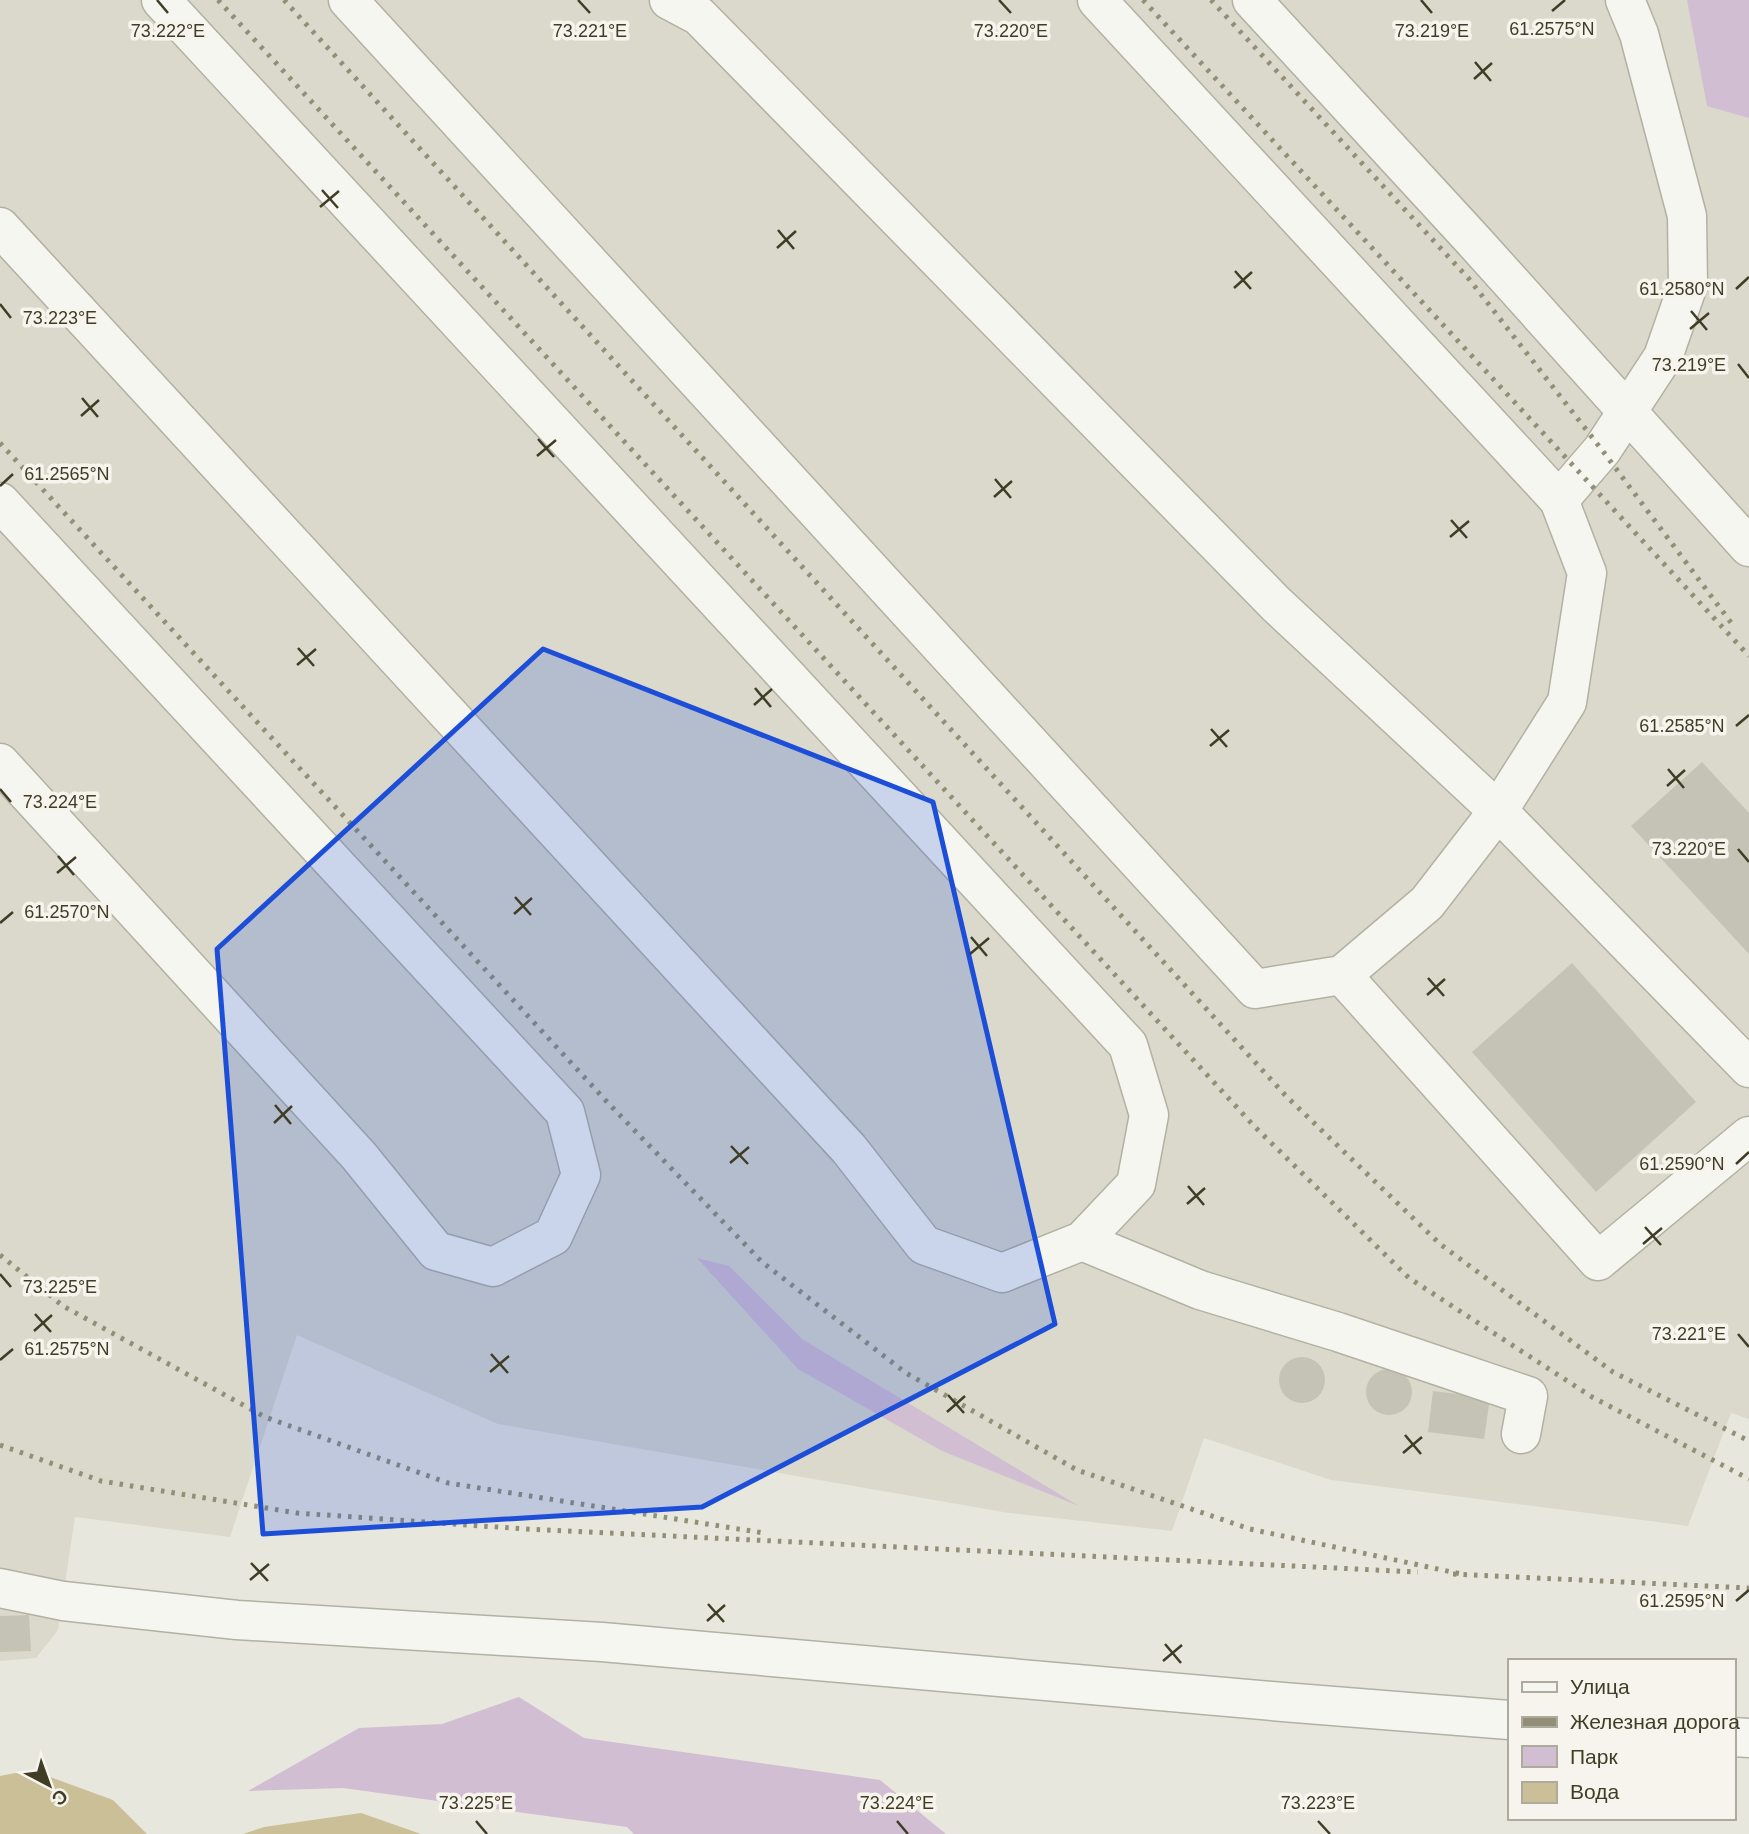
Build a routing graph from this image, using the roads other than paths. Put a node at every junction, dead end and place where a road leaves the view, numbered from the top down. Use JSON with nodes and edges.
{"nodes":[{"id":1,"x":162,"y":0,"type":"edge"},
{"id":2,"x":348,"y":0,"type":"edge"},
{"id":3,"x":1097,"y":0,"type":"edge"},
{"id":4,"x":1252,"y":0,"type":"edge"},
{"id":5,"x":1625,"y":0,"type":"edge"},
{"id":6,"x":688,"y":5,"type":"edge"},
{"id":7,"x":0,"y":227,"type":"edge"},
{"id":8,"x":1627,"y":414,"type":"junction"},
{"id":9,"x":1559,"y":500,"type":"junction"},
{"id":10,"x":0,"y":502,"type":"edge"},
{"id":11,"x":1749,"y":547,"type":"edge"},
{"id":12,"x":0,"y":763,"type":"edge"},
{"id":13,"x":1498,"y":811,"type":"junction"},
{"id":14,"x":1342,"y":975,"type":"junction"},
{"id":15,"x":1749,"y":1069,"type":"edge"},
{"id":16,"x":1749,"y":1136,"type":"edge"},
{"id":17,"x":1082,"y":1241,"type":"junction"},
{"id":18,"x":1521,"y":1434,"type":"dead end"},
{"id":19,"x":2,"y":1589,"type":"edge"},
{"id":20,"x":1508,"y":1720,"type":"edge"}],
"edges":[{"from":1,"to":17,"type":"street"},
{"from":2,"to":14,"type":"street"},
{"from":3,"to":9,"type":"street"},
{"from":4,"to":8,"type":"street"},
{"from":5,"to":8,"type":"street"},
{"from":6,"to":13,"type":"street"},
{"from":7,"to":17,"type":"street"},
{"from":8,"to":9,"type":"street"},
{"from":8,"to":11,"type":"street"},
{"from":9,"to":13,"type":"street"},
{"from":10,"to":12,"type":"street"},
{"from":13,"to":14,"type":"street"},
{"from":13,"to":15,"type":"street"},
{"from":14,"to":16,"type":"street"},
{"from":17,"to":18,"type":"street"},
{"from":19,"to":20,"type":"street"}]}
